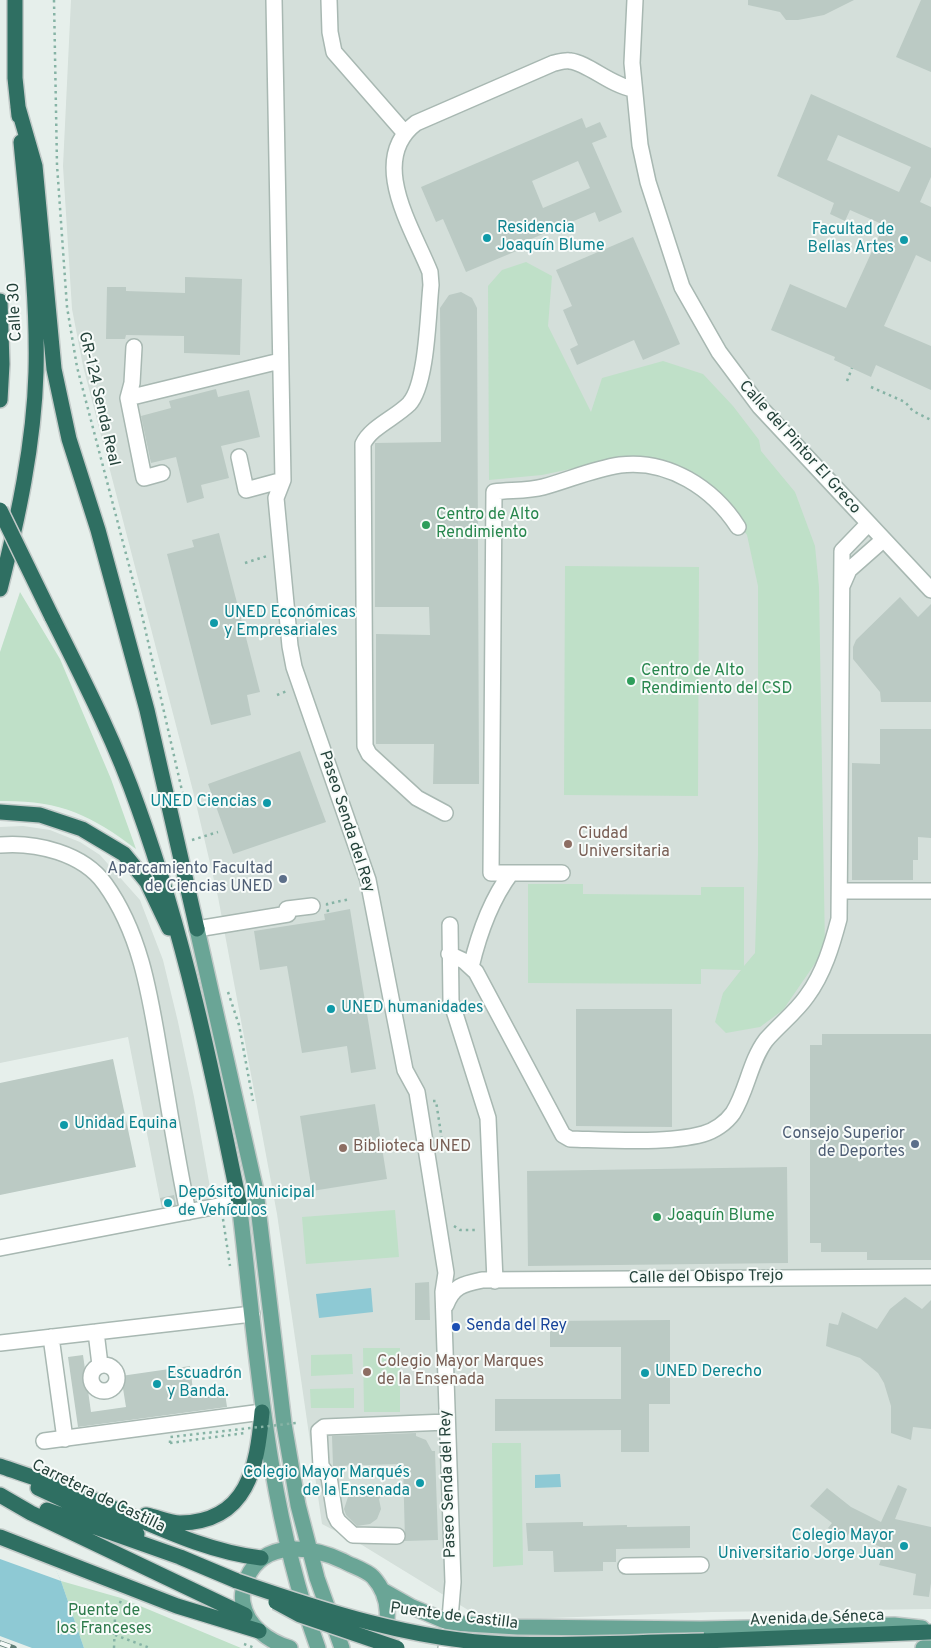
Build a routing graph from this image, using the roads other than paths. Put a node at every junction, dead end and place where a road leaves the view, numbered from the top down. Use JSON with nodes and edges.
{"nodes":[{"id":1,"x":15,"y":0,"type":"edge"},
{"id":2,"x":274,"y":0,"type":"edge"},
{"id":3,"x":329,"y":0,"type":"edge"},
{"id":4,"x":634,"y":0,"type":"edge"},
{"id":5,"x":633,"y":89,"type":"junction"},
{"id":6,"x":18,"y":107,"type":"junction"},
{"id":7,"x":404,"y":132,"type":"junction"},
{"id":8,"x":0,"y":301,"type":"edge"},
{"id":9,"x":134,"y":348,"type":"dead end"},
{"id":10,"x":280,"y":361,"type":"junction"},
{"id":11,"x":128,"y":398,"type":"junction"},
{"id":12,"x":0,"y":400,"type":"edge"},
{"id":13,"x":239,"y":457,"type":"dead end"},
{"id":14,"x":162,"y":473,"type":"dead end"},
{"id":15,"x":283,"y":480,"type":"junction"},
{"id":16,"x":0,"y":510,"type":"edge"},
{"id":17,"x":868,"y":524,"type":"junction"},
{"id":18,"x":738,"y":527,"type":"dead end"},
{"id":19,"x":883,"y":540,"type":"junction"},
{"id":20,"x":0,"y":589,"type":"edge"},
{"id":21,"x":840,"y":589,"type":"junction"},
{"id":22,"x":931,"y":590,"type":"edge"},
{"id":23,"x":0,"y":812,"type":"edge"},
{"id":24,"x":445,"y":814,"type":"dead end"},
{"id":25,"x":0,"y":845,"type":"edge"},
{"id":26,"x":511,"y":873,"type":"junction"},
{"id":27,"x":562,"y":873,"type":"dead end"},
{"id":28,"x":841,"y":891,"type":"junction"},
{"id":29,"x":931,"y":891,"type":"edge"},
{"id":30,"x":312,"y":906,"type":"dead end"},
{"id":31,"x":450,"y":925,"type":"dead end"},
{"id":32,"x":197,"y":929,"type":"junction"},
{"id":33,"x":449,"y":954,"type":"junction"},
{"id":34,"x":471,"y":967,"type":"junction"},
{"id":35,"x":197,"y":1010,"type":"junction"},
{"id":36,"x":239,"y":1202,"type":"junction"},
{"id":37,"x":188,"y":1212,"type":"junction"},
{"id":38,"x":0,"y":1248,"type":"edge"},
{"id":39,"x":444,"y":1262,"type":"junction"},
{"id":40,"x":931,"y":1278,"type":"edge"},
{"id":41,"x":489,"y":1280,"type":"junction"},
{"id":42,"x":445,"y":1306,"type":"junction"},
{"id":43,"x":252,"y":1314,"type":"junction"},
{"id":44,"x":96,"y":1332,"type":"junction"},
{"id":45,"x":51,"y":1337,"type":"junction"},
{"id":46,"x":0,"y":1343,"type":"edge"},
{"id":47,"x":100,"y":1364,"type":"dead end"},
{"id":48,"x":262,"y":1412,"type":"junction"},
{"id":49,"x":447,"y":1422,"type":"junction"},
{"id":50,"x":65,"y":1439,"type":"junction"},
{"id":51,"x":44,"y":1441,"type":"dead end"},
{"id":52,"x":0,"y":1466,"type":"edge"},
{"id":53,"x":0,"y":1470,"type":"edge"},
{"id":54,"x":0,"y":1493,"type":"edge"},
{"id":55,"x":105,"y":1504,"type":"junction"},
{"id":56,"x":397,"y":1536,"type":"dead end"},
{"id":57,"x":0,"y":1537,"type":"edge"},
{"id":58,"x":289,"y":1548,"type":"junction"},
{"id":59,"x":308,"y":1549,"type":"junction"},
{"id":60,"x":180,"y":1558,"type":"junction"},
{"id":61,"x":261,"y":1558,"type":"junction"},
{"id":62,"x":701,"y":1565,"type":"dead end"},
{"id":63,"x":626,"y":1566,"type":"dead end"},
{"id":64,"x":237,"y":1581,"type":"junction"},
{"id":65,"x":382,"y":1590,"type":"junction"},
{"id":66,"x":244,"y":1615,"type":"junction"},
{"id":67,"x":450,"y":1623,"type":"junction"},
{"id":68,"x":931,"y":1631,"type":"edge"},
{"id":69,"x":259,"y":1632,"type":"junction"},
{"id":70,"x":704,"y":1641,"type":"joint"},
{"id":71,"x":290,"y":1648,"type":"edge"},
{"id":72,"x":318,"y":1648,"type":"edge"},
{"id":73,"x":342,"y":1648,"type":"edge"},
{"id":74,"x":379,"y":1648,"type":"edge"},
{"id":75,"x":397,"y":1648,"type":"edge"},
{"id":76,"x":446,"y":1648,"type":"edge"},
{"id":77,"x":474,"y":1648,"type":"edge"},
{"id":78,"x":923,"y":1648,"type":"edge"},
{"id":79,"x":931,"y":1648,"type":"edge"}],
"edges":[{"from":1,"to":6,"type":"highway","name":"Calle 30"},
{"from":2,"to":10,"type":"street"},
{"from":3,"to":7,"type":"street"},
{"from":4,"to":5,"type":"street","name":"Calle del Pintor El Greco"},
{"from":5,"to":7,"type":"street"},
{"from":5,"to":17,"type":"street","name":"Calle del Pintor El Greco"},
{"from":6,"to":20,"type":"highway","name":"Calle 30"},
{"from":6,"to":32,"type":"highway"},
{"from":7,"to":24,"type":"street"},
{"from":8,"to":12,"type":"highway","name":"Calle 30"},
{"from":9,"to":11,"type":"street"},
{"from":10,"to":11,"type":"street"},
{"from":10,"to":15,"type":"street"},
{"from":11,"to":14,"type":"street"},
{"from":13,"to":15,"type":"street"},
{"from":15,"to":39,"type":"street","name":"Paseo Senda del Rey"},
{"from":16,"to":35,"type":"highway","bridge":true},
{"from":17,"to":19,"type":"street","name":"Calle del Pintor El Greco"},
{"from":17,"to":21,"type":"street"},
{"from":18,"to":26,"type":"street"},
{"from":19,"to":21,"type":"street"},
{"from":19,"to":22,"type":"street","name":"Calle del Pintor El Greco"},
{"from":21,"to":28,"type":"street"},
{"from":23,"to":35,"type":"highway"},
{"from":25,"to":37,"type":"street"},
{"from":26,"to":27,"type":"street"},
{"from":26,"to":34,"type":"street"},
{"from":28,"to":29,"type":"street"},
{"from":28,"to":34,"type":"street"},
{"from":30,"to":32,"type":"street"},
{"from":31,"to":33,"type":"street"},
{"from":32,"to":59,"type":"main road"},
{"from":33,"to":34,"type":"street"},
{"from":33,"to":41,"type":"street"},
{"from":35,"to":36,"type":"highway"},
{"from":36,"to":37,"type":"street"},
{"from":36,"to":43,"type":"main road"},
{"from":37,"to":38,"type":"street"},
{"from":39,"to":41,"type":"street","name":"Calle del Obispo Trejo"},
{"from":39,"to":42,"type":"street","name":"Paseo Senda del Rey"},
{"from":40,"to":41,"type":"street","name":"Calle del Obispo Trejo"},
{"from":41,"to":42,"type":"street","name":"Calle del Obispo Trejo"},
{"from":42,"to":49,"type":"street","name":"Paseo Senda del Rey"},
{"from":43,"to":44,"type":"street"},
{"from":43,"to":48,"type":"main road"},
{"from":44,"to":45,"type":"street"},
{"from":44,"to":47,"type":"street"},
{"from":45,"to":46,"type":"street"},
{"from":45,"to":50,"type":"street"},
{"from":48,"to":50,"type":"street"},
{"from":48,"to":55,"type":"highway"},
{"from":48,"to":58,"type":"main road"},
{"from":49,"to":56,"type":"street"},
{"from":49,"to":67,"type":"street","name":"Paseo Senda del Rey"},
{"from":50,"to":51,"type":"street"},
{"from":52,"to":55,"type":"highway"},
{"from":53,"to":60,"type":"highway","name":"Carretera de Castilla"},
{"from":54,"to":60,"type":"highway","name":"Carretera de Castilla"},
{"from":54,"to":66,"type":"highway"},
{"from":55,"to":61,"type":"highway"},
{"from":57,"to":69,"type":"highway"},
{"from":58,"to":59,"type":"main road"},
{"from":58,"to":61,"type":"main road"},
{"from":58,"to":72,"type":"main road"},
{"from":59,"to":65,"type":"main road"},
{"from":59,"to":73,"type":"main road"},
{"from":60,"to":64,"type":"highway","name":"Carretera de Castilla"},
{"from":61,"to":66,"type":"main road"},
{"from":62,"to":63,"type":"street"},
{"from":64,"to":70,"type":"highway","name":"Puente de Castilla","bridge":true},
{"from":64,"to":75,"type":"highway","bridge":true},
{"from":65,"to":67,"type":"main road"},
{"from":65,"to":74,"type":"main road"},
{"from":66,"to":69,"type":"main road"},
{"from":67,"to":68,"type":"main road"},
{"from":67,"to":76,"type":"street","name":"Paseo Senda del Rey"},
{"from":67,"to":77,"type":"main road"},
{"from":68,"to":70,"type":"highway","name":"Avenida de Séneca"},
{"from":69,"to":71,"type":"main road"},
{"from":78,"to":79,"type":"main road"}]}
